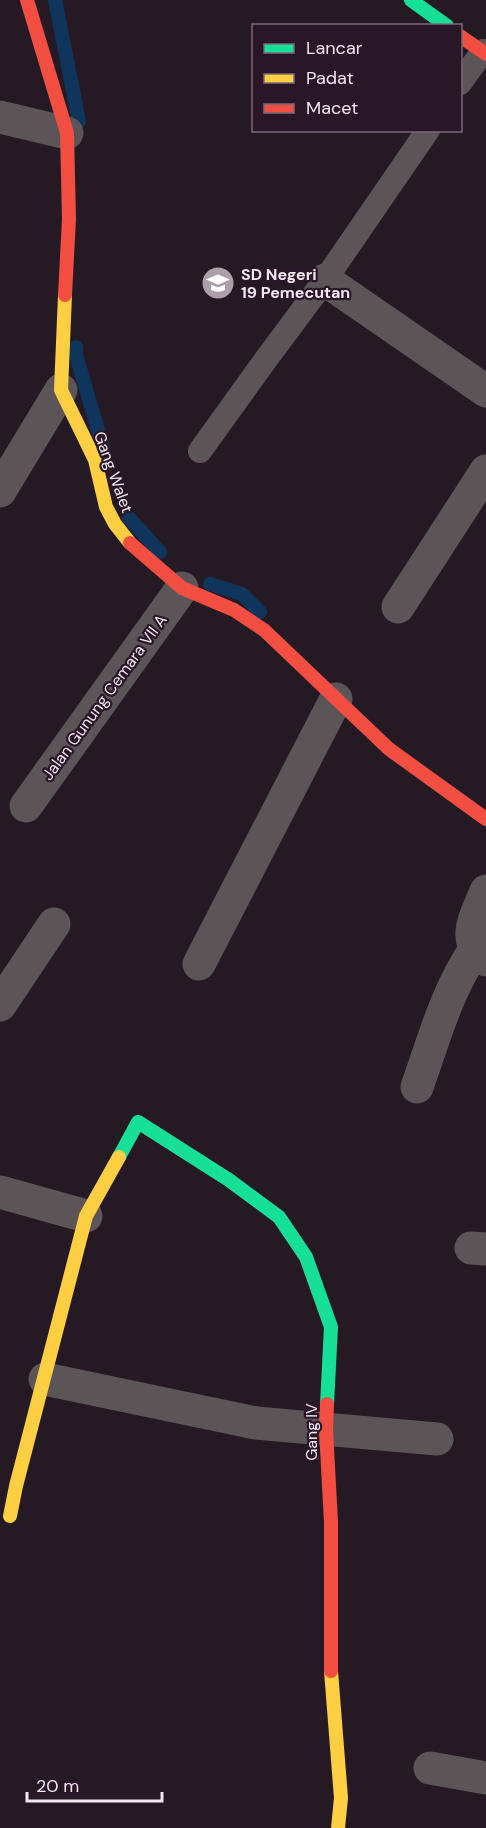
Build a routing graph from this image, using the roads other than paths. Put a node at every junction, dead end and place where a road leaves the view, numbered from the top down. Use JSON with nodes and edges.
{"nodes":[{"id":1,"x":27,"y":0,"type":"edge"},
{"id":2,"x":411,"y":0,"type":"edge"},
{"id":3,"x":444,"y":24,"type":"edge"},
{"id":4,"x":462,"y":37,"type":"edge"},
{"id":5,"x":484,"y":52,"type":"edge"},
{"id":6,"x":462,"y":80,"type":"edge"},
{"id":7,"x":0,"y":117,"type":"edge"},
{"id":8,"x":427,"y":132,"type":"edge"},
{"id":9,"x":67,"y":133,"type":"junction"},
{"id":10,"x":325,"y":280,"type":"junction"},
{"id":11,"x":61,"y":390,"type":"junction"},
{"id":12,"x":486,"y":391,"type":"edge"},
{"id":13,"x":200,"y":452,"type":"dead end"},
{"id":14,"x":486,"y":471,"type":"edge"},
{"id":15,"x":0,"y":491,"type":"edge"},
{"id":16,"x":182,"y":588,"type":"junction"},
{"id":17,"x":398,"y":607,"type":"dead end"},
{"id":18,"x":336,"y":699,"type":"junction"},
{"id":19,"x":26,"y":806,"type":"dead end"},
{"id":20,"x":486,"y":819,"type":"edge"},
{"id":21,"x":486,"y":891,"type":"edge"},
{"id":22,"x":54,"y":924,"type":"dead end"},
{"id":23,"x":481,"y":954,"type":"edge"},
{"id":24,"x":199,"y":964,"type":"dead end"},
{"id":25,"x":0,"y":1005,"type":"edge"},
{"id":26,"x":417,"y":1087,"type":"dead end"},
{"id":27,"x":0,"y":1192,"type":"edge"},
{"id":28,"x":86,"y":1216,"type":"junction"},
{"id":29,"x":45,"y":1378,"type":"junction"},
{"id":30,"x":326,"y":1430,"type":"junction"},
{"id":31,"x":437,"y":1439,"type":"dead end"},
{"id":32,"x":10,"y":1516,"type":"dead end"},
{"id":33,"x":430,"y":1768,"type":"dead end"},
{"id":34,"x":486,"y":1778,"type":"edge"},
{"id":35,"x":339,"y":1828,"type":"edge"}],
"edges":[{"from":1,"to":9,"type":"street","name":"Gang Walet"},
{"from":2,"to":3,"type":"street"},
{"from":4,"to":5,"type":"street"},
{"from":5,"to":6,"type":"lane"},
{"from":7,"to":9,"type":"street"},
{"from":8,"to":10,"type":"lane"},
{"from":9,"to":11,"type":"street","name":"Gang Walet"},
{"from":10,"to":12,"type":"street"},
{"from":10,"to":13,"type":"lane"},
{"from":11,"to":15,"type":"street"},
{"from":11,"to":16,"type":"street","name":"Gang Walet"},
{"from":14,"to":17,"type":"street"},
{"from":16,"to":18,"type":"street","name":"Gang Walet"},
{"from":16,"to":19,"type":"street","name":"Jalan Gunung Cemara VII A"},
{"from":18,"to":20,"type":"street","name":"Gang Walet"},
{"from":18,"to":24,"type":"street"},
{"from":21,"to":23,"type":"street"},
{"from":22,"to":25,"type":"street"},
{"from":23,"to":26,"type":"street"},
{"from":27,"to":28,"type":"street"},
{"from":28,"to":29,"type":"street"},
{"from":28,"to":30,"type":"street","name":"Gang IV"},
{"from":29,"to":30,"type":"street"},
{"from":29,"to":32,"type":"street"},
{"from":30,"to":31,"type":"street"},
{"from":30,"to":35,"type":"street","name":"Gang IV"},
{"from":33,"to":34,"type":"street"}]}
